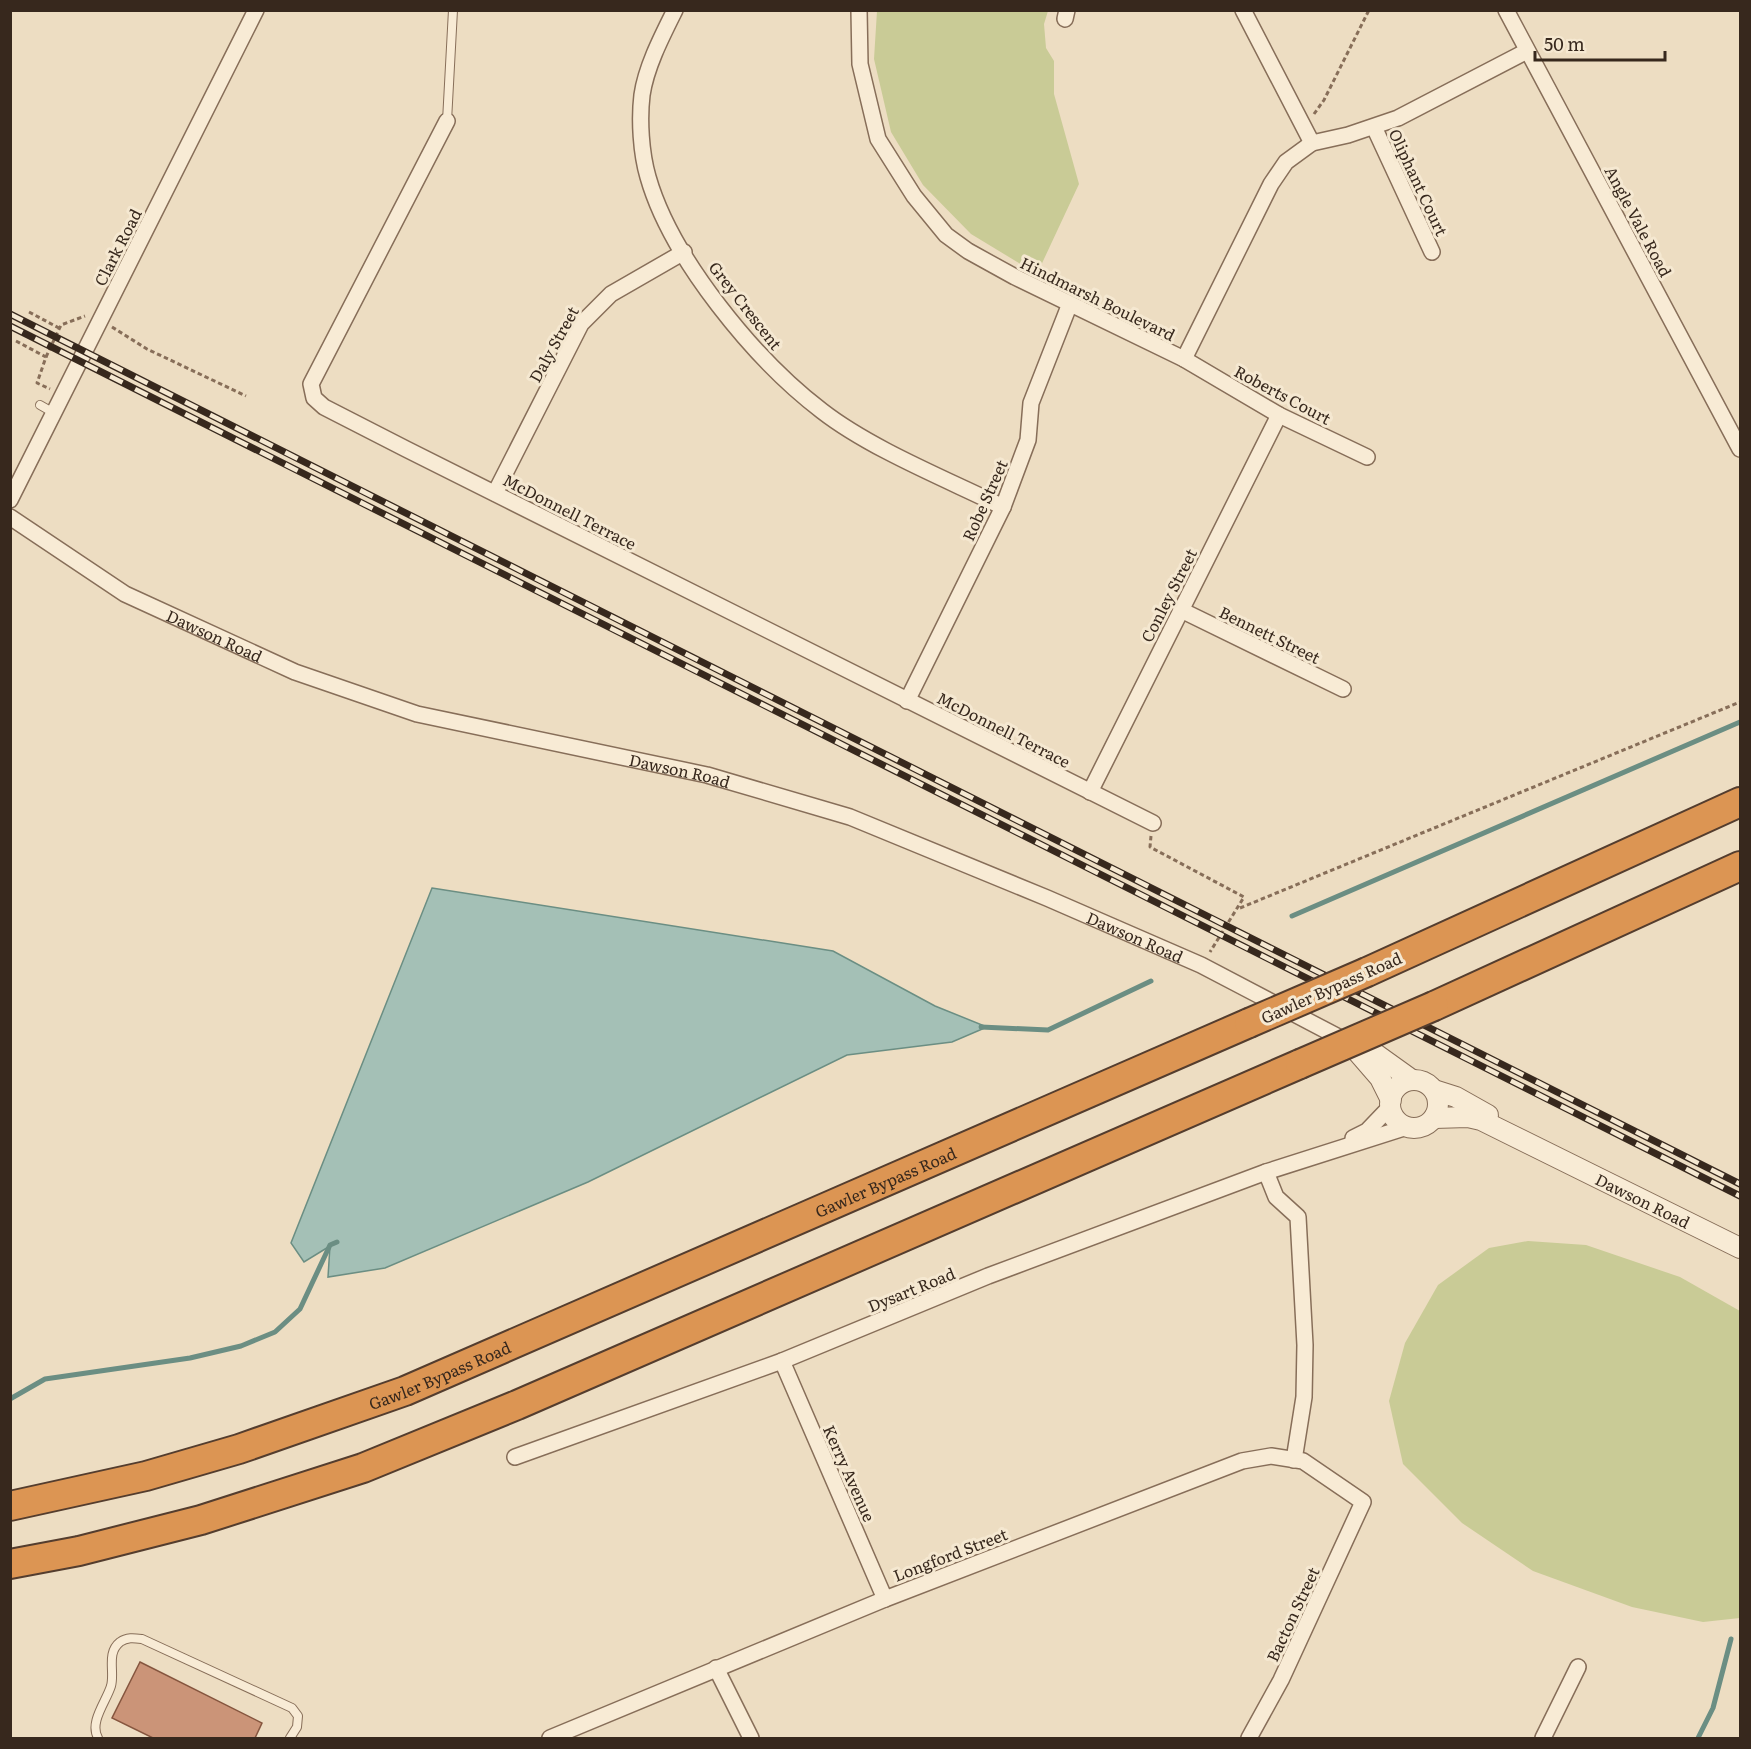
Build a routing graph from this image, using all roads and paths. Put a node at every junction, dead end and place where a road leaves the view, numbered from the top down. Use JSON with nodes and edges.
{"nodes":[{"id":1,"x":256,"y":10,"type":"edge"},
{"id":2,"x":453,"y":10,"type":"edge"},
{"id":3,"x":675,"y":10,"type":"edge"},
{"id":4,"x":859,"y":10,"type":"edge"},
{"id":5,"x":1243,"y":10,"type":"edge"},
{"id":6,"x":1369,"y":10,"type":"edge"},
{"id":7,"x":1506,"y":10,"type":"edge"},
{"id":8,"x":1527,"y":51,"type":"junction"},
{"id":9,"x":447,"y":121,"type":"joint"},
{"id":10,"x":1300,"y":122,"type":"junction"},
{"id":11,"x":1374,"y":127,"type":"junction"},
{"id":12,"x":1312,"y":143,"type":"junction"},
{"id":13,"x":684,"y":252,"type":"junction"},
{"id":14,"x":1432,"y":252,"type":"dead end"},
{"id":15,"x":1070,"y":306,"type":"junction"},
{"id":16,"x":30,"y":312,"type":"dead end"},
{"id":17,"x":88,"y":315,"type":"dead end"},
{"id":18,"x":111,"y":326,"type":"dead end"},
{"id":19,"x":59,"y":327,"type":"junction"},
{"id":20,"x":16,"y":341,"type":"dead end"},
{"id":21,"x":46,"y":357,"type":"junction"},
{"id":22,"x":1184,"y":359,"type":"junction"},
{"id":23,"x":63,"y":395,"type":"junction"},
{"id":24,"x":246,"y":396,"type":"dead end"},
{"id":25,"x":40,"y":405,"type":"dead end"},
{"id":26,"x":54,"y":413,"type":"junction"},
{"id":27,"x":1279,"y":415,"type":"junction"},
{"id":28,"x":1740,"y":449,"type":"edge"},
{"id":29,"x":1367,"y":457,"type":"dead end"},
{"id":30,"x":495,"y":493,"type":"junction"},
{"id":31,"x":10,"y":500,"type":"edge"},
{"id":32,"x":1003,"y":507,"type":"junction"},
{"id":33,"x":10,"y":517,"type":"edge"},
{"id":34,"x":1181,"y":610,"type":"junction"},
{"id":35,"x":1343,"y":689,"type":"dead end"},
{"id":36,"x":907,"y":701,"type":"junction"},
{"id":37,"x":1740,"y":702,"type":"edge"},
{"id":38,"x":1090,"y":792,"type":"junction"},
{"id":39,"x":1740,"y":802,"type":"edge"},
{"id":40,"x":1153,"y":823,"type":"joint"},
{"id":41,"x":1740,"y":866,"type":"edge"},
{"id":42,"x":1240,"y":908,"type":"junction"},
{"id":43,"x":1201,"y":965,"type":"junction"},
{"id":44,"x":1348,"y":1042,"type":"junction"},
{"id":45,"x":1412,"y":1080,"type":"junction"},
{"id":46,"x":1434,"y":1090,"type":"junction"},
{"id":47,"x":1390,"y":1103,"type":"junction"},
{"id":48,"x":1434,"y":1118,"type":"junction"},
{"id":49,"x":1407,"y":1127,"type":"junction"},
{"id":50,"x":1547,"y":1151,"type":"junction"},
{"id":51,"x":1320,"y":1153,"type":"junction"},
{"id":52,"x":1266,"y":1172,"type":"junction"},
{"id":53,"x":1740,"y":1248,"type":"edge"},
{"id":54,"x":782,"y":1362,"type":"junction"},
{"id":55,"x":515,"y":1457,"type":"dead end"},
{"id":56,"x":1294,"y":1460,"type":"junction"},
{"id":57,"x":1363,"y":1502,"type":"joint"},
{"id":58,"x":10,"y":1506,"type":"edge"},
{"id":59,"x":10,"y":1564,"type":"edge"},
{"id":60,"x":885,"y":1599,"type":"junction"},
{"id":61,"x":1578,"y":1667,"type":"dead end"},
{"id":62,"x":716,"y":1668,"type":"junction"},
{"id":63,"x":99,"y":1738,"type":"edge"},
{"id":64,"x":290,"y":1738,"type":"edge"},
{"id":65,"x":550,"y":1738,"type":"edge"},
{"id":66,"x":751,"y":1738,"type":"edge"},
{"id":67,"x":1249,"y":1738,"type":"edge"},
{"id":68,"x":1543,"y":1738,"type":"edge"}],
"edges":[{"from":1,"to":23,"type":"street","name":"Clark Road"},
{"from":2,"to":9,"type":"lane"},
{"from":3,"to":13,"type":"street","name":"Grey Crescent"},
{"from":4,"to":15,"type":"street","name":"Hindmarsh Boulevard"},
{"from":5,"to":10,"type":"street"},
{"from":6,"to":10,"type":"path"},
{"from":7,"to":8,"type":"street","name":"Angle Vale Road"},
{"from":8,"to":11,"type":"street","name":"Hindmarsh Boulevard"},
{"from":8,"to":28,"type":"street","name":"Angle Vale Road"},
{"from":9,"to":30,"type":"street","name":"McDonnell Terrace"},
{"from":10,"to":12,"type":"street"},
{"from":11,"to":12,"type":"street","name":"Hindmarsh Boulevard"},
{"from":11,"to":14,"type":"street","name":"Oliphant Court"},
{"from":12,"to":22,"type":"street","name":"Hindmarsh Boulevard"},
{"from":13,"to":30,"type":"street","name":"Daly Street"},
{"from":13,"to":32,"type":"street","name":"Grey Crescent"},
{"from":15,"to":22,"type":"street","name":"Hindmarsh Boulevard"},
{"from":15,"to":32,"type":"street","name":"Robe Street"},
{"from":16,"to":19,"type":"path"},
{"from":17,"to":19,"type":"path"},
{"from":18,"to":24,"type":"path"},
{"from":19,"to":21,"type":"path"},
{"from":20,"to":21,"type":"path"},
{"from":21,"to":23,"type":"path"},
{"from":22,"to":27,"type":"street","name":"Roberts Court"},
{"from":23,"to":26,"type":"street","name":"Clark Road"},
{"from":25,"to":26,"type":"lane"},
{"from":26,"to":31,"type":"street","name":"Clark Road"},
{"from":27,"to":29,"type":"street","name":"Roberts Court"},
{"from":27,"to":34,"type":"street","name":"Conley Street"},
{"from":30,"to":36,"type":"street","name":"McDonnell Terrace"},
{"from":32,"to":36,"type":"street","name":"Robe Street"},
{"from":33,"to":43,"type":"street","name":"Dawson Road"},
{"from":34,"to":35,"type":"street","name":"Bennett Street"},
{"from":34,"to":38,"type":"street","name":"Conley Street"},
{"from":36,"to":38,"type":"street","name":"McDonnell Terrace"},
{"from":37,"to":42,"type":"path"},
{"from":38,"to":40,"type":"street","name":"McDonnell Terrace"},
{"from":39,"to":58,"type":"highway","name":"Gawler Bypass Road","bridge":true},
{"from":40,"to":42,"type":"path"},
{"from":41,"to":59,"type":"highway","bridge":true},
{"from":42,"to":43,"type":"path"},
{"from":43,"to":44,"type":"street","name":"Dawson Road"},
{"from":44,"to":45,"type":"street","name":"Dawson Road"},
{"from":44,"to":47,"type":"street","name":"Dawson Road"},
{"from":45,"to":46,"type":"street"},
{"from":45,"to":47,"type":"street"},
{"from":46,"to":48,"type":"street"},
{"from":46,"to":50,"type":"street","name":"Dawson Road"},
{"from":47,"to":49,"type":"street"},
{"from":47,"to":51,"type":"street","name":"Dysart Road"},
{"from":48,"to":49,"type":"street"},
{"from":48,"to":50,"type":"street","name":"Dawson Road"},
{"from":49,"to":51,"type":"street","name":"Dysart Road"},
{"from":50,"to":53,"type":"street","name":"Dawson Road"},
{"from":51,"to":52,"type":"street","name":"Dysart Road"},
{"from":52,"to":54,"type":"street","name":"Dysart Road"},
{"from":52,"to":56,"type":"street"},
{"from":54,"to":55,"type":"street","name":"Dysart Road"},
{"from":54,"to":60,"type":"street","name":"Kerry Avenue"},
{"from":56,"to":57,"type":"street","name":"Longford Street"},
{"from":56,"to":60,"type":"street","name":"Longford Street"},
{"from":57,"to":67,"type":"street","name":"Bacton Street"},
{"from":60,"to":62,"type":"street","name":"Longford Street"},
{"from":61,"to":68,"type":"street"},
{"from":62,"to":65,"type":"street","name":"Longford Street"},
{"from":62,"to":66,"type":"street"},
{"from":63,"to":64,"type":"lane"}]}
